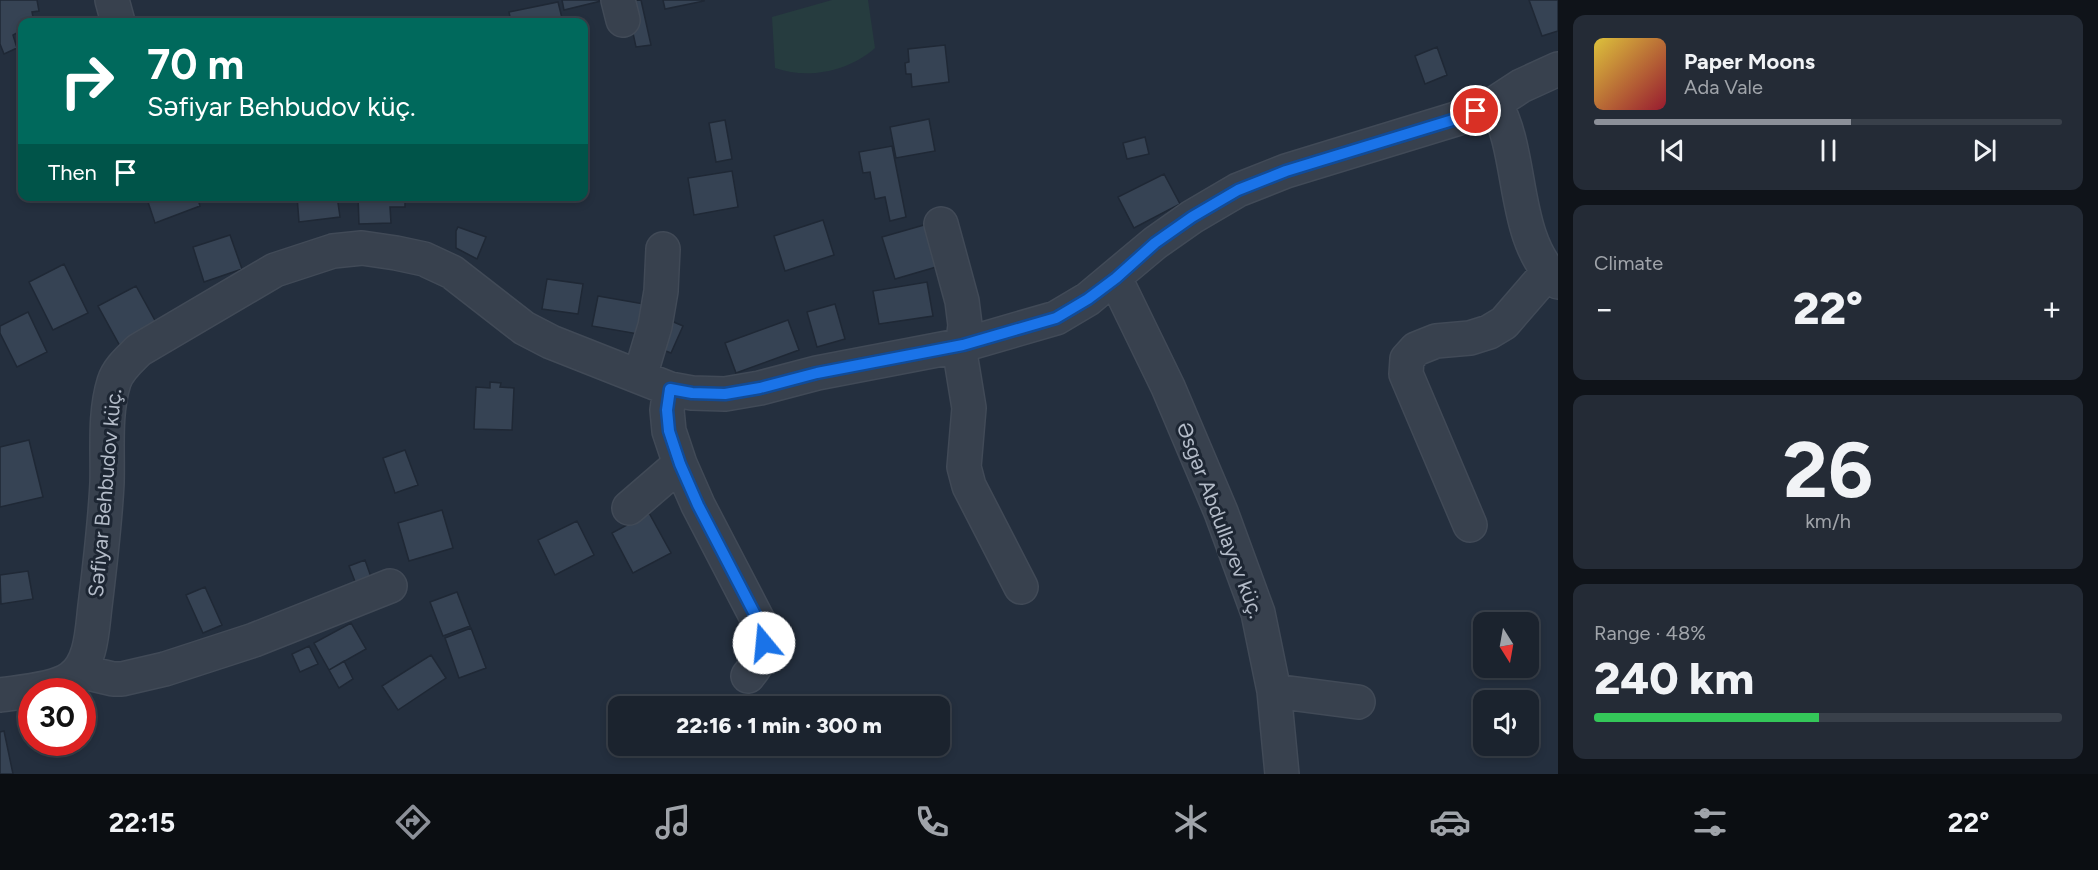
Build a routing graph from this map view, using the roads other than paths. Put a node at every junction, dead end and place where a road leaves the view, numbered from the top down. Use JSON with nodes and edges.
{"nodes":[{"id":1,"x":111,"y":0,"type":"edge"},
{"id":2,"x":117,"y":18,"type":"edge"},
{"id":3,"x":1558,"y":69,"type":"edge"},
{"id":4,"x":1495,"y":103,"type":"junction"},
{"id":5,"x":941,"y":224,"type":"dead end"},
{"id":6,"x":663,"y":249,"type":"dead end"},
{"id":7,"x":1553,"y":277,"type":"edge"},
{"id":8,"x":1116,"y":278,"type":"junction"},
{"id":9,"x":963,"y":345,"type":"junction"},
{"id":10,"x":640,"y":376,"type":"junction"},
{"id":11,"x":670,"y":389,"type":"junction"},
{"id":12,"x":680,"y":464,"type":"junction"},
{"id":13,"x":629,"y":508,"type":"dead end"},
{"id":14,"x":1470,"y":525,"type":"dead end"},
{"id":15,"x":390,"y":586,"type":"dead end"},
{"id":16,"x":1021,"y":587,"type":"dead end"},
{"id":17,"x":79,"y":671,"type":"junction"},
{"id":18,"x":748,"y":676,"type":"dead end"},
{"id":19,"x":1274,"y":691,"type":"junction"},
{"id":20,"x":0,"y":695,"type":"edge"},
{"id":21,"x":1358,"y":702,"type":"dead end"},
{"id":22,"x":1282,"y":774,"type":"edge"}],
"edges":[{"from":1,"to":2,"type":"street"},
{"from":3,"to":4,"type":"street","name":"Səfiyar Behbudov küç."},
{"from":4,"to":7,"type":"street"},
{"from":4,"to":8,"type":"street","name":"Səfiyar Behbudov küç."},
{"from":5,"to":9,"type":"street"},
{"from":6,"to":10,"type":"street"},
{"from":7,"to":14,"type":"street"},
{"from":8,"to":9,"type":"street","name":"Səfiyar Behbudov küç."},
{"from":8,"to":19,"type":"street","name":"Əsgər Abdullayev küç."},
{"from":9,"to":11,"type":"street","name":"Səfiyar Behbudov küç."},
{"from":9,"to":16,"type":"street"},
{"from":10,"to":11,"type":"street","name":"Səfiyar Behbudov küç."},
{"from":10,"to":17,"type":"street","name":"Səfiyar Behbudov küç."},
{"from":11,"to":12,"type":"street"},
{"from":12,"to":13,"type":"street"},
{"from":12,"to":18,"type":"street"},
{"from":15,"to":17,"type":"street"},
{"from":17,"to":20,"type":"street"},
{"from":19,"to":21,"type":"street"},
{"from":19,"to":22,"type":"street","name":"Əsgər Abdullayev küç."}]}
